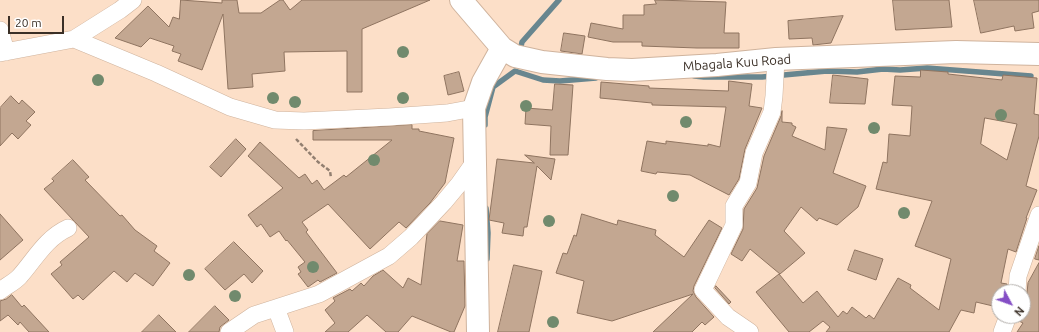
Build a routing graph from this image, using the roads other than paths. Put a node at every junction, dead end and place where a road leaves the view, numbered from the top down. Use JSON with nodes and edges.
{"nodes":[{"id":1,"x":133,"y":0,"type":"edge"},
{"id":2,"x":461,"y":0,"type":"edge"},
{"id":3,"x":0,"y":30,"type":"edge"},
{"id":4,"x":74,"y":39,"type":"junction"},
{"id":5,"x":502,"y":48,"type":"junction"},
{"id":6,"x":3,"y":53,"type":"edge"},
{"id":7,"x":1039,"y":54,"type":"edge"},
{"id":8,"x":776,"y":59,"type":"junction"},
{"id":9,"x":474,"y":108,"type":"junction"},
{"id":10,"x":476,"y":160,"type":"junction"},
{"id":11,"x":1039,"y":215,"type":"edge"},
{"id":12,"x":68,"y":228,"type":"dead end"},
{"id":13,"x":1018,"y":284,"type":"edge"},
{"id":14,"x":0,"y":291,"type":"edge"},
{"id":15,"x":276,"y":308,"type":"junction"},
{"id":16,"x":229,"y":332,"type":"edge"},
{"id":17,"x":285,"y":332,"type":"edge"},
{"id":18,"x":478,"y":332,"type":"edge"},
{"id":19,"x":750,"y":332,"type":"edge"}],
"edges":[{"from":1,"to":4,"type":"street"},
{"from":2,"to":5,"type":"street","name":"Mbagala Kuu Road"},
{"from":3,"to":6,"type":"street"},
{"from":4,"to":6,"type":"street"},
{"from":4,"to":9,"type":"street"},
{"from":5,"to":8,"type":"street","name":"Mbagala Kuu Road"},
{"from":5,"to":9,"type":"street"},
{"from":7,"to":8,"type":"street","name":"Mbagala Kuu Road"},
{"from":8,"to":19,"type":"street"},
{"from":9,"to":10,"type":"street"},
{"from":10,"to":15,"type":"street"},
{"from":10,"to":18,"type":"street"},
{"from":11,"to":13,"type":"street"},
{"from":12,"to":14,"type":"street"},
{"from":15,"to":16,"type":"street"},
{"from":15,"to":17,"type":"street"}]}
